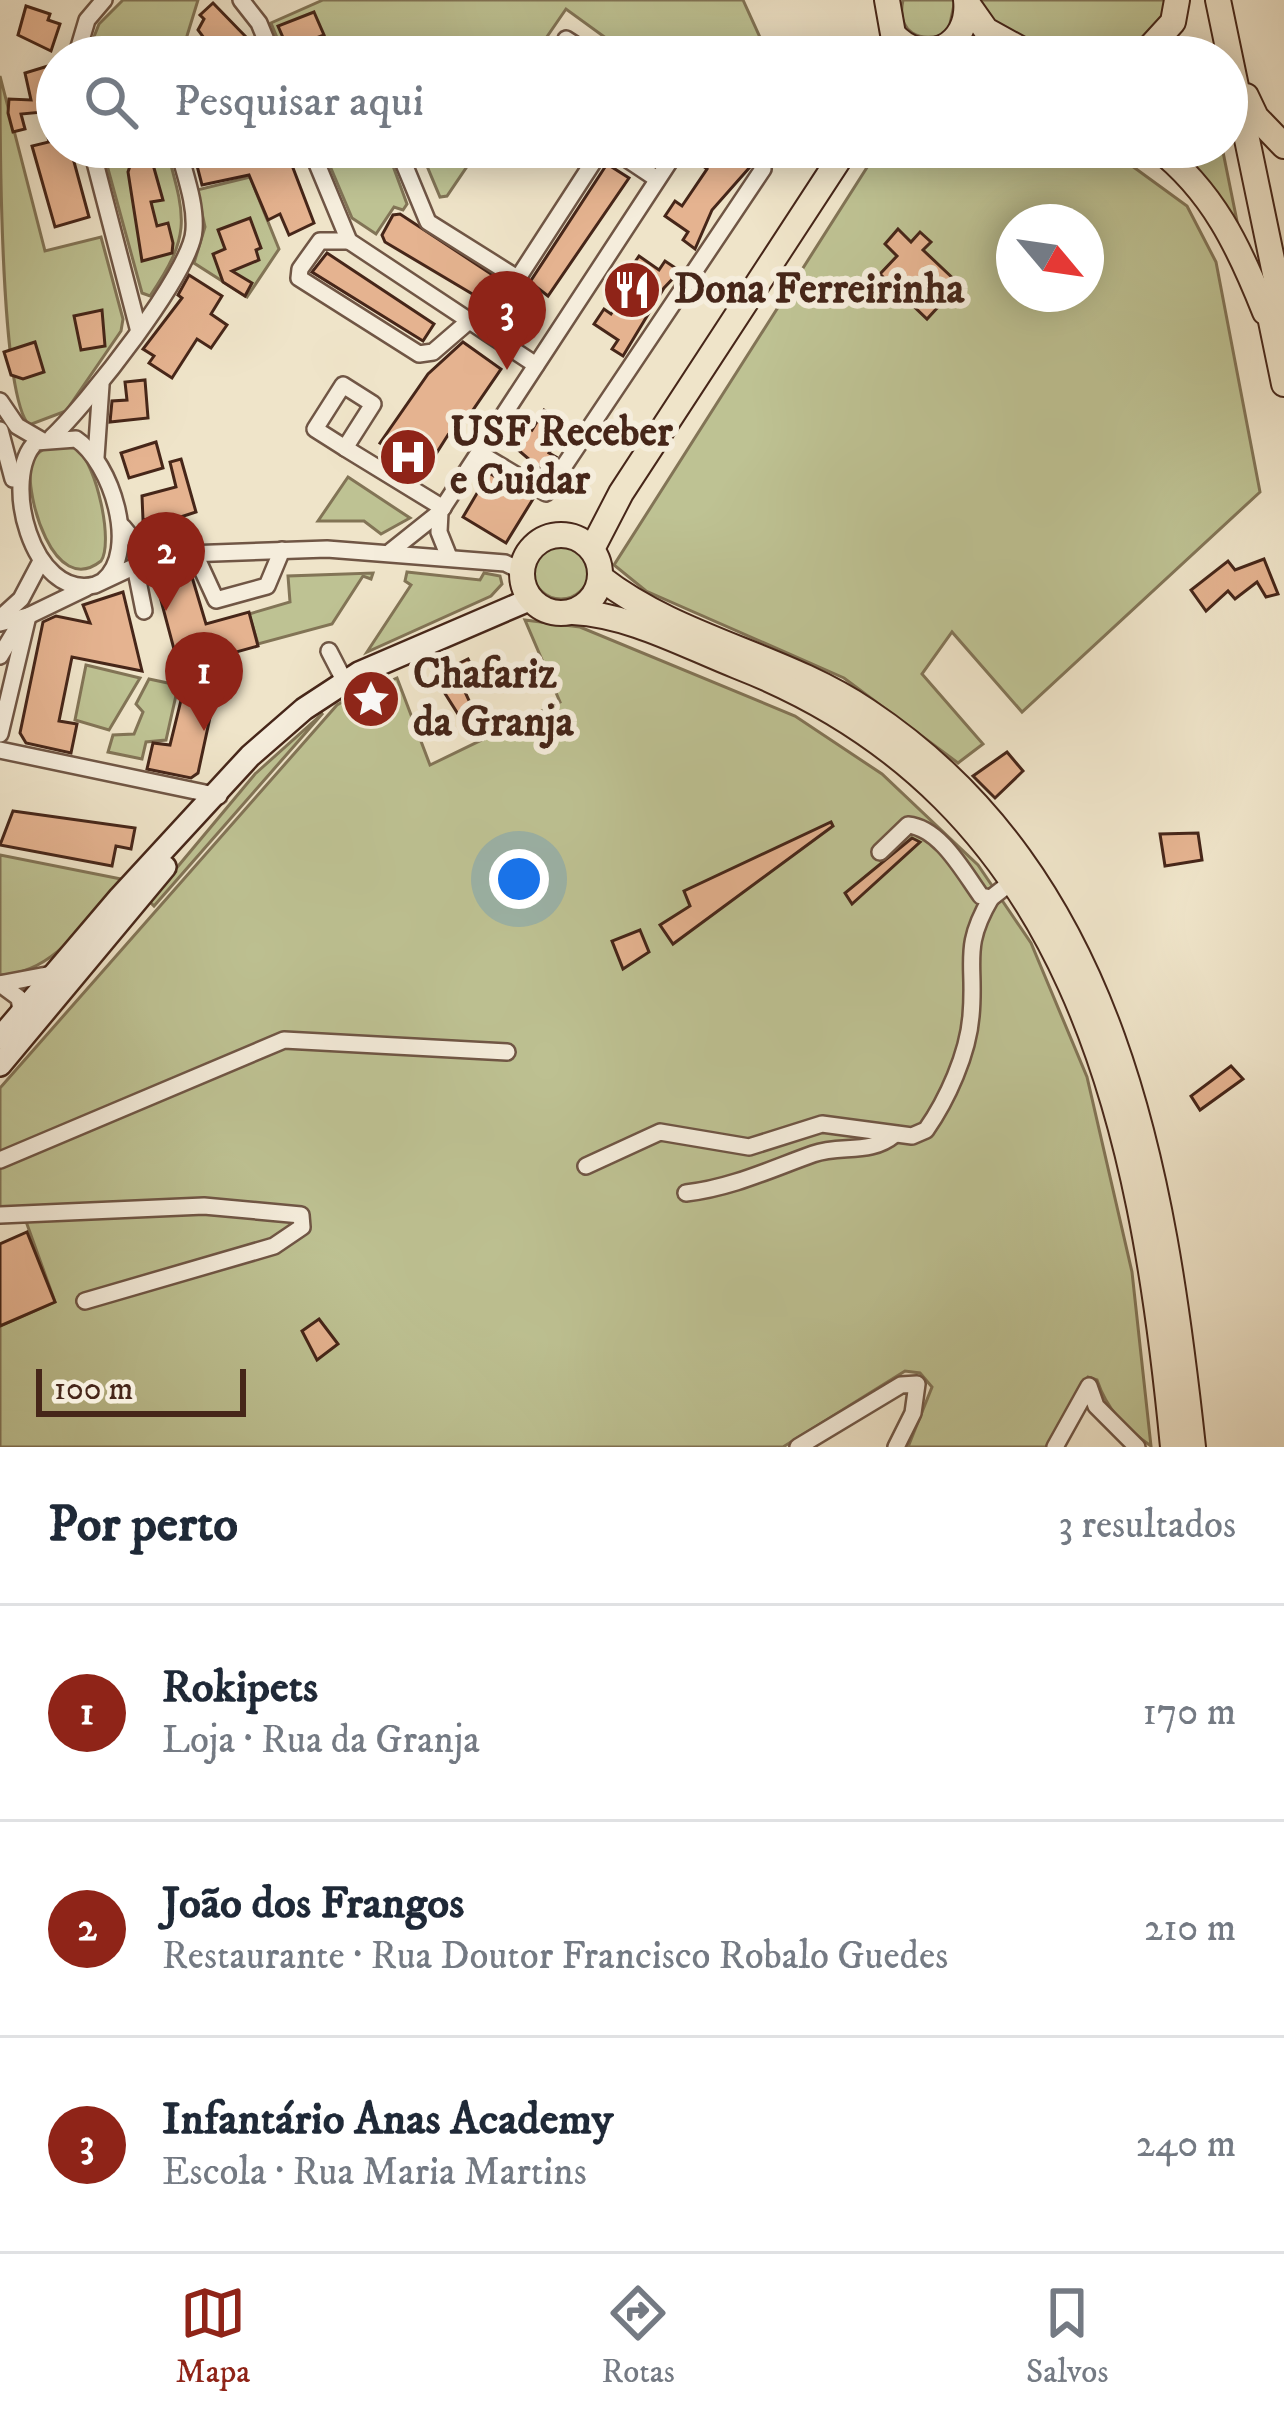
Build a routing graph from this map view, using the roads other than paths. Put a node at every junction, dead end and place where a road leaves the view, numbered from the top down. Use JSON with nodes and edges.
{"nodes":[{"id":1,"x":104,"y":0,"type":"edge"},
{"id":2,"x":241,"y":0,"type":"edge"},
{"id":3,"x":1177,"y":0,"type":"edge"},
{"id":4,"x":1204,"y":0,"type":"edge"},
{"id":5,"x":1218,"y":0,"type":"edge"},
{"id":6,"x":967,"y":1,"type":"edge"},
{"id":7,"x":884,"y":3,"type":"edge"},
{"id":8,"x":82,"y":36,"type":"edge"},
{"id":9,"x":264,"y":36,"type":"edge"},
{"id":10,"x":890,"y":36,"type":"edge"},
{"id":11,"x":954,"y":36,"type":"edge"},
{"id":12,"x":995,"y":36,"type":"edge"},
{"id":13,"x":1160,"y":36,"type":"edge"},
{"id":14,"x":1216,"y":36,"type":"edge"},
{"id":15,"x":1221,"y":36,"type":"edge"},
{"id":16,"x":1248,"y":103,"type":"edge"},
{"id":17,"x":1284,"y":146,"type":"edge"},
{"id":18,"x":96,"y":168,"type":"edge"},
{"id":19,"x":182,"y":168,"type":"edge"},
{"id":20,"x":321,"y":168,"type":"edge"},
{"id":21,"x":406,"y":168,"type":"edge"},
{"id":22,"x":591,"y":168,"type":"edge"},
{"id":23,"x":640,"y":168,"type":"edge"},
{"id":24,"x":665,"y":168,"type":"edge"},
{"id":25,"x":763,"y":168,"type":"edge"},
{"id":26,"x":833,"y":168,"type":"edge"},
{"id":27,"x":1176,"y":168,"type":"edge"},
{"id":28,"x":1241,"y":168,"type":"edge"},
{"id":29,"x":1246,"y":168,"type":"edge"},
{"id":30,"x":658,"y":179,"type":"junction"},
{"id":31,"x":349,"y":241,"type":"junction"},
{"id":32,"x":470,"y":321,"type":"junction"},
{"id":33,"x":1279,"y":326,"type":"edge"},
{"id":34,"x":138,"y":328,"type":"junction"},
{"id":35,"x":536,"y":365,"type":"junction"},
{"id":36,"x":102,"y":382,"type":"junction"},
{"id":37,"x":1284,"y":384,"type":"edge"},
{"id":38,"x":0,"y":401,"type":"edge"},
{"id":39,"x":0,"y":430,"type":"edge"},
{"id":40,"x":47,"y":438,"type":"junction"},
{"id":41,"x":345,"y":448,"type":"dead end"},
{"id":42,"x":479,"y":453,"type":"junction"},
{"id":43,"x":96,"y":457,"type":"junction"},
{"id":44,"x":8,"y":470,"type":"edge"},
{"id":45,"x":441,"y":510,"type":"junction"},
{"id":46,"x":117,"y":520,"type":"junction"},
{"id":47,"x":591,"y":538,"type":"junction"},
{"id":48,"x":282,"y":550,"type":"junction"},
{"id":49,"x":194,"y":552,"type":"junction"},
{"id":50,"x":389,"y":552,"type":"junction"},
{"id":51,"x":159,"y":554,"type":"junction"},
{"id":52,"x":449,"y":557,"type":"junction"},
{"id":53,"x":40,"y":563,"type":"junction"},
{"id":54,"x":135,"y":566,"type":"junction"},
{"id":55,"x":601,"y":578,"type":"junction"},
{"id":56,"x":519,"y":579,"type":"junction"},
{"id":57,"x":95,"y":584,"type":"junction"},
{"id":58,"x":144,"y":611,"type":"dead end"},
{"id":59,"x":573,"y":612,"type":"junction"},
{"id":60,"x":28,"y":616,"type":"junction"},
{"id":61,"x":0,"y":620,"type":"edge"},
{"id":62,"x":329,"y":651,"type":"dead end"},
{"id":63,"x":0,"y":656,"type":"edge"},
{"id":64,"x":345,"y":682,"type":"junction"},
{"id":65,"x":0,"y":734,"type":"edge"},
{"id":66,"x":0,"y":750,"type":"edge"},
{"id":67,"x":212,"y":803,"type":"junction"},
{"id":68,"x":880,"y":852,"type":"dead end"},
{"id":69,"x":1014,"y":880,"type":"junction"},
{"id":70,"x":991,"y":898,"type":"junction"},
{"id":71,"x":55,"y":974,"type":"junction"},
{"id":72,"x":0,"y":984,"type":"edge"},
{"id":73,"x":0,"y":1005,"type":"edge"},
{"id":74,"x":49,"y":1007,"type":"junction"},
{"id":75,"x":23,"y":1012,"type":"junction"},
{"id":76,"x":0,"y":1038,"type":"edge"},
{"id":77,"x":507,"y":1052,"type":"dead end"},
{"id":78,"x":0,"y":1054,"type":"edge"},
{"id":79,"x":0,"y":1065,"type":"edge"},
{"id":80,"x":894,"y":1135,"type":"junction"},
{"id":81,"x":0,"y":1160,"type":"edge"},
{"id":82,"x":586,"y":1166,"type":"dead end"},
{"id":83,"x":686,"y":1193,"type":"dead end"},
{"id":84,"x":0,"y":1215,"type":"edge"},
{"id":85,"x":85,"y":1301,"type":"dead end"},
{"id":86,"x":798,"y":1447,"type":"edge"},
{"id":87,"x":896,"y":1447,"type":"edge"},
{"id":88,"x":1055,"y":1447,"type":"edge"},
{"id":89,"x":1137,"y":1447,"type":"edge"},
{"id":90,"x":1173,"y":1447,"type":"edge"},
{"id":91,"x":1192,"y":1447,"type":"edge"}],
"edges":[{"from":1,"to":8,"type":"street"},
{"from":2,"to":9,"type":"street"},
{"from":3,"to":13,"type":"main road"},
{"from":4,"to":14,"type":"main road"},
{"from":5,"to":15,"type":"main road"},
{"from":6,"to":11,"type":"main road"},
{"from":6,"to":12,"type":"main road"},
{"from":7,"to":10,"type":"main road"},
{"from":16,"to":17,"type":"main road"},
{"from":18,"to":34,"type":"street"},
{"from":19,"to":34,"type":"street"},
{"from":20,"to":31,"type":"street"},
{"from":21,"to":22,"type":"street"},
{"from":23,"to":30,"type":"street"},
{"from":24,"to":30,"type":"street"},
{"from":25,"to":42,"type":"street"},
{"from":26,"to":47,"type":"main road"},
{"from":27,"to":33,"type":"main road"},
{"from":28,"to":33,"type":"main road"},
{"from":29,"to":33,"type":"main road"},
{"from":30,"to":35,"type":"street"},
{"from":31,"to":32,"type":"street"},
{"from":31,"to":32,"type":"street"},
{"from":32,"to":35,"type":"street"},
{"from":33,"to":37,"type":"main road"},
{"from":34,"to":36,"type":"street"},
{"from":35,"to":42,"type":"street"},
{"from":36,"to":40,"type":"street"},
{"from":36,"to":43,"type":"street"},
{"from":38,"to":40,"type":"street"},
{"from":39,"to":44,"type":"street"},
{"from":40,"to":43,"type":"street"},
{"from":40,"to":44,"type":"street"},
{"from":41,"to":45,"type":"street"},
{"from":42,"to":45,"type":"street"},
{"from":43,"to":46,"type":"street"},
{"from":44,"to":53,"type":"street"},
{"from":45,"to":50,"type":"street"},
{"from":45,"to":52,"type":"street"},
{"from":46,"to":51,"type":"street"},
{"from":46,"to":57,"type":"street"},
{"from":47,"to":55,"type":"main road"},
{"from":47,"to":56,"type":"main road"},
{"from":48,"to":49,"type":"street"},
{"from":48,"to":49,"type":"street"},
{"from":48,"to":50,"type":"street"},
{"from":49,"to":51,"type":"street"},
{"from":50,"to":52,"type":"street"},
{"from":51,"to":54,"type":"street"},
{"from":52,"to":56,"type":"street"},
{"from":53,"to":57,"type":"street"},
{"from":53,"to":61,"type":"street"},
{"from":54,"to":57,"type":"street"},
{"from":54,"to":58,"type":"street"},
{"from":55,"to":59,"type":"main road"},
{"from":55,"to":91,"type":"main road"},
{"from":56,"to":59,"type":"main road"},
{"from":56,"to":64,"type":"main road"},
{"from":57,"to":60,"type":"street"},
{"from":59,"to":69,"type":"main road"},
{"from":60,"to":61,"type":"street"},
{"from":60,"to":63,"type":"street"},
{"from":60,"to":65,"type":"street"},
{"from":62,"to":64,"type":"street"},
{"from":64,"to":67,"type":"main road"},
{"from":66,"to":67,"type":"street"},
{"from":67,"to":71,"type":"main road"},
{"from":67,"to":74,"type":"main road"},
{"from":68,"to":70,"type":"street"},
{"from":69,"to":70,"type":"street"},
{"from":69,"to":90,"type":"main road"},
{"from":70,"to":80,"type":"street"},
{"from":71,"to":72,"type":"street"},
{"from":71,"to":75,"type":"main road"},
{"from":72,"to":75,"type":"street"},
{"from":73,"to":75,"type":"street"},
{"from":74,"to":75,"type":"street"},
{"from":74,"to":79,"type":"main road"},
{"from":75,"to":76,"type":"main road"},
{"from":75,"to":78,"type":"street"},
{"from":77,"to":81,"type":"street"},
{"from":80,"to":82,"type":"street"},
{"from":80,"to":83,"type":"street"},
{"from":84,"to":85,"type":"street"},
{"from":86,"to":87,"type":"street"},
{"from":88,"to":89,"type":"street"}]}
